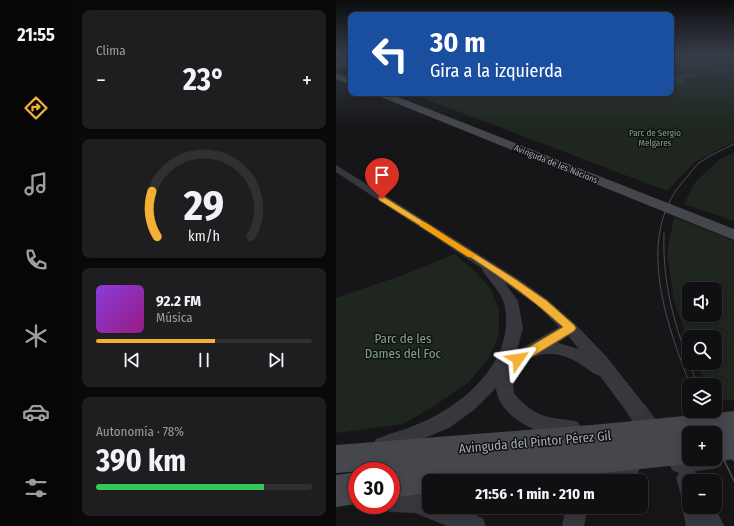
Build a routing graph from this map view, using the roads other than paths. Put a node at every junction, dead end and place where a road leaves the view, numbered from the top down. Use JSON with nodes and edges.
{"nodes":[{"id":1,"x":387,"y":96,"type":"edge"},
{"id":2,"x":399,"y":96,"type":"edge"},
{"id":3,"x":336,"y":168,"type":"edge"},
{"id":4,"x":624,"y":188,"type":"junction"},
{"id":5,"x":716,"y":224,"type":"junction"},
{"id":6,"x":734,"y":227,"type":"edge"},
{"id":7,"x":734,"y":235,"type":"edge"},
{"id":8,"x":485,"y":265,"type":"junction"},
{"id":9,"x":570,"y":328,"type":"junction"},
{"id":10,"x":534,"y":350,"type":"junction"},
{"id":11,"x":612,"y":379,"type":"junction"},
{"id":12,"x":636,"y":409,"type":"tunnel mouth"},
{"id":13,"x":734,"y":416,"type":"edge"},
{"id":14,"x":734,"y":423,"type":"edge"},
{"id":15,"x":734,"y":446,"type":"edge"},
{"id":16,"x":722,"y":447,"type":"edge"},
{"id":17,"x":606,"y":454,"type":"edge"},
{"id":18,"x":336,"y":455,"type":"edge"},
{"id":19,"x":734,"y":457,"type":"edge"},
{"id":20,"x":682,"y":458,"type":"edge"},
{"id":21,"x":722,"y":458,"type":"edge"},
{"id":22,"x":336,"y":459,"type":"edge"},
{"id":23,"x":688,"y":474,"type":"edge"},
{"id":24,"x":400,"y":483,"type":"edge"},
{"id":25,"x":348,"y":489,"type":"edge"},
{"id":26,"x":336,"y":491,"type":"edge"},
{"id":27,"x":336,"y":499,"type":"edge"},
{"id":28,"x":348,"y":500,"type":"edge"},
{"id":29,"x":400,"y":501,"type":"edge"},
{"id":30,"x":576,"y":514,"type":"edge"},
{"id":31,"x":695,"y":514,"type":"edge"},
{"id":32,"x":706,"y":514,"type":"edge"},
{"id":33,"x":476,"y":526,"type":"edge"},
{"id":34,"x":573,"y":526,"type":"edge"},
{"id":35,"x":698,"y":526,"type":"edge"},
{"id":36,"x":713,"y":526,"type":"edge"}],
"edges":[{"from":1,"to":4,"type":"street","name":"Avinguda de les Nacions"},
{"from":2,"to":4,"type":"street","name":"Avinguda de les Nacions"},
{"from":3,"to":8,"type":"street"},
{"from":4,"to":5,"type":"street","name":"Avinguda de les Nacions"},
{"from":5,"to":6,"type":"street","name":"Avinguda de les Nacions"},
{"from":5,"to":7,"type":"street","name":"Avinguda de les Nacions"},
{"from":8,"to":9,"type":"street"},
{"from":8,"to":18,"type":"street"},
{"from":9,"to":10,"type":"street","name":"Avinguda del Pintor Pérez Gil"},
{"from":9,"to":11,"type":"street"},
{"from":10,"to":11,"type":"street"},
{"from":10,"to":17,"type":"street","name":"Avinguda del Pintor Pérez Gil"},
{"from":11,"to":12,"type":"street"},
{"from":13,"to":17,"type":"street","name":"Avinguda del Pintor Pérez Gil"},
{"from":14,"to":17,"type":"street","name":"Avinguda del Pintor Pérez Gil"},
{"from":15,"to":16,"type":"street"},
{"from":17,"to":20,"type":"street","name":"Avinguda del Pintor Pérez Gil"},
{"from":17,"to":22,"type":"street","name":"Avinguda del Pintor Pérez Gil"},
{"from":17,"to":23,"type":"street","name":"Avinguda del Pintor Pérez Gil"},
{"from":17,"to":24,"type":"street","name":"Avinguda del Pintor Pérez Gil"},
{"from":19,"to":21,"type":"street","name":"Avinguda del Pintor Pérez Gil"},
{"from":25,"to":26,"type":"street"},
{"from":27,"to":28,"type":"street"},
{"from":29,"to":33,"type":"street"},
{"from":30,"to":34,"type":"street"},
{"from":31,"to":35,"type":"street"},
{"from":32,"to":36,"type":"street"}]}
